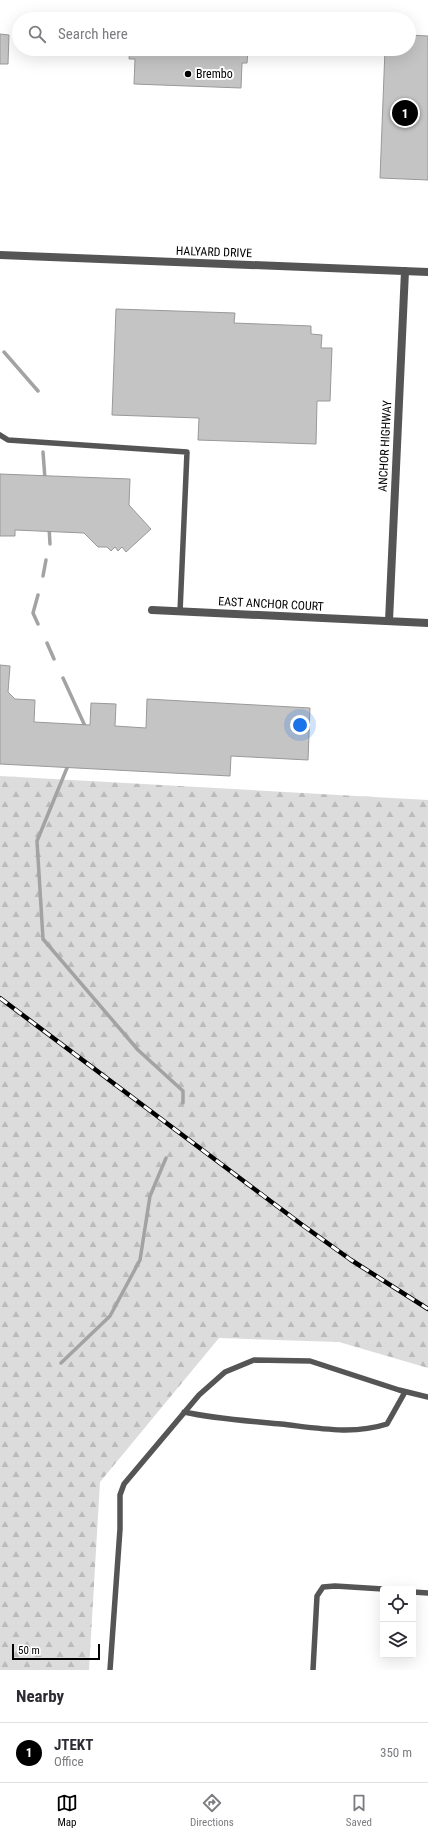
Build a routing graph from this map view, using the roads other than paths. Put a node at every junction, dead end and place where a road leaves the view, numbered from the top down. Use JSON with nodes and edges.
{"nodes":[{"id":1,"x":0,"y":255,"type":"edge"},
{"id":2,"x":405,"y":271,"type":"junction"},
{"id":3,"x":428,"y":272,"type":"edge"},
{"id":4,"x":0,"y":435,"type":"edge"},
{"id":5,"x":152,"y":610,"type":"dead end"},
{"id":6,"x":180,"y":612,"type":"junction"},
{"id":7,"x":389,"y":621,"type":"junction"},
{"id":8,"x":428,"y":623,"type":"edge"},
{"id":9,"x":405,"y":1392,"type":"junction"},
{"id":10,"x":428,"y":1397,"type":"edge"},
{"id":11,"x":184,"y":1412,"type":"junction"},
{"id":12,"x":380,"y":1589,"type":"edge"},
{"id":13,"x":416,"y":1592,"type":"edge"},
{"id":14,"x":428,"y":1593,"type":"edge"},
{"id":15,"x":110,"y":1670,"type":"edge"},
{"id":16,"x":313,"y":1670,"type":"edge"}],
"edges":[{"from":1,"to":2,"type":"street","name":"HALYARD DRIVE"},
{"from":2,"to":3,"type":"street","name":"HALYARD DRIVE"},
{"from":2,"to":7,"type":"street","name":"ANCHOR HIGHWAY"},
{"from":4,"to":6,"type":"lane"},
{"from":5,"to":6,"type":"street","name":"EAST ANCHOR COURT"},
{"from":6,"to":7,"type":"street","name":"EAST ANCHOR COURT"},
{"from":7,"to":8,"type":"street","name":"EAST ANCHOR COURT"},
{"from":9,"to":10,"type":"lane"},
{"from":9,"to":11,"type":"lane"},
{"from":9,"to":11,"type":"lane"},
{"from":11,"to":15,"type":"lane"},
{"from":12,"to":16,"type":"lane"},
{"from":13,"to":14,"type":"lane"}]}
